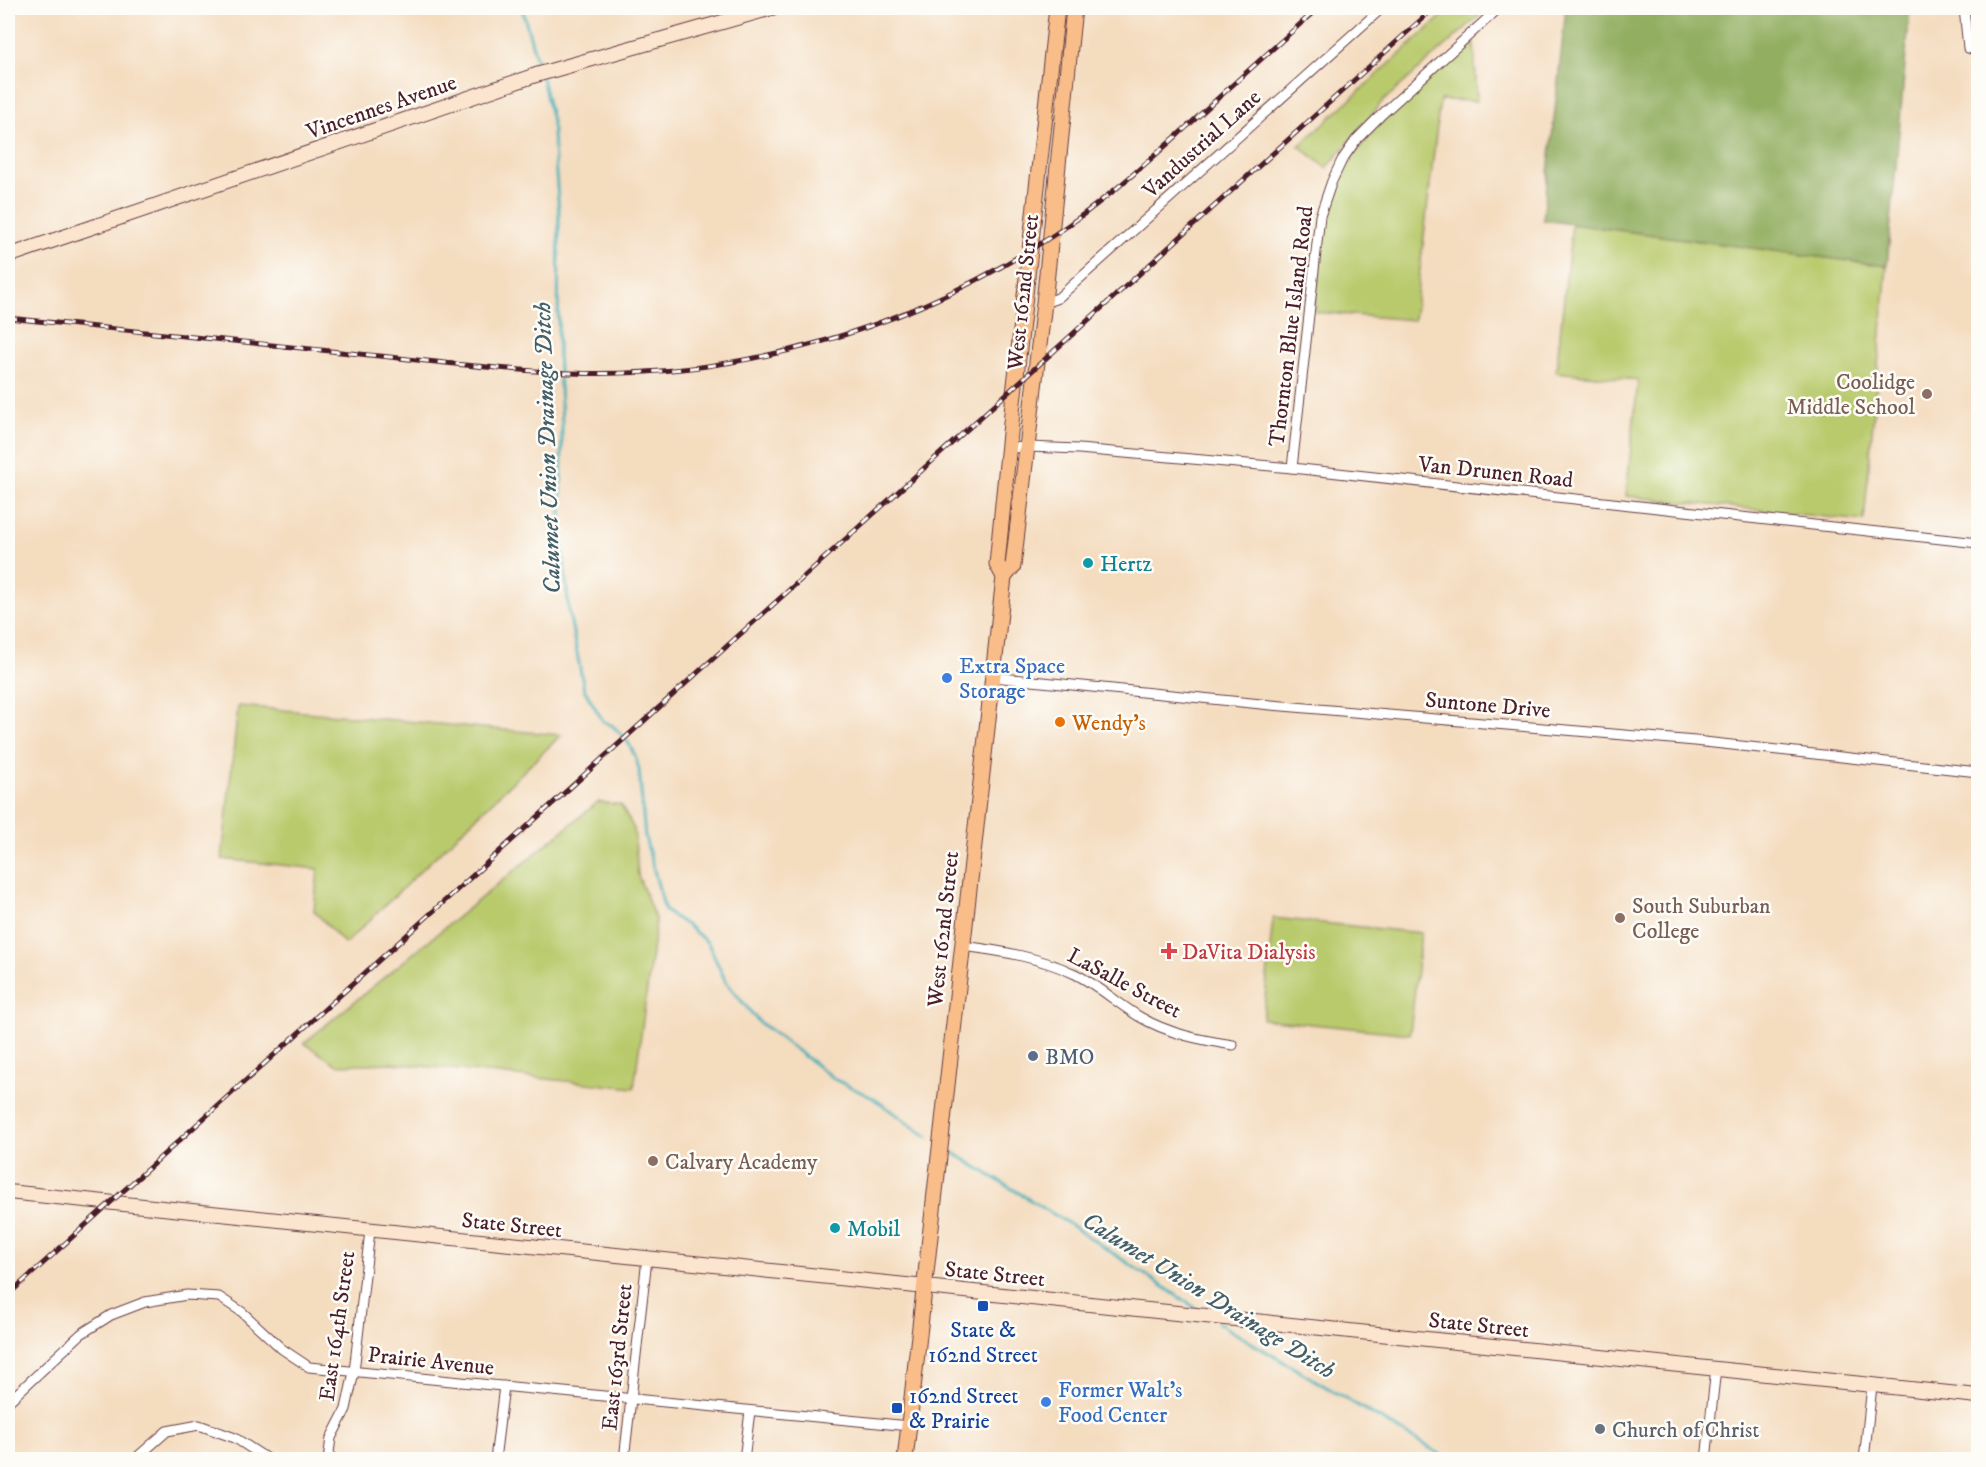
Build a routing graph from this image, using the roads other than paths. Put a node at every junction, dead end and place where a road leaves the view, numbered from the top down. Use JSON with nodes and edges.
{"nodes":[{"id":1,"x":772,"y":8,"type":"edge"},
{"id":2,"x":1057,"y":8,"type":"edge"},
{"id":3,"x":1074,"y":8,"type":"edge"},
{"id":4,"x":1382,"y":8,"type":"edge"},
{"id":5,"x":1499,"y":8,"type":"edge"},
{"id":6,"x":1964,"y":8,"type":"edge"},
{"id":7,"x":1978,"y":51,"type":"edge"},
{"id":8,"x":8,"y":256,"type":"edge"},
{"id":9,"x":1024,"y":302,"type":"junction"},
{"id":10,"x":1044,"y":303,"type":"junction"},
{"id":11,"x":1028,"y":447,"type":"junction"},
{"id":12,"x":1009,"y":448,"type":"junction"},
{"id":13,"x":1292,"y":468,"type":"junction"},
{"id":14,"x":1978,"y":543,"type":"edge"},
{"id":15,"x":1004,"y":577,"type":"junction"},
{"id":16,"x":993,"y":677,"type":"junction"},
{"id":17,"x":1978,"y":772,"type":"edge"},
{"id":18,"x":963,"y":946,"type":"junction"},
{"id":19,"x":1233,"y":1045,"type":"dead end"},
{"id":20,"x":8,"y":1192,"type":"edge"},
{"id":21,"x":370,"y":1231,"type":"junction"},
{"id":22,"x":647,"y":1259,"type":"junction"},
{"id":23,"x":926,"y":1287,"type":"junction"},
{"id":24,"x":1716,"y":1368,"type":"junction"},
{"id":25,"x":354,"y":1372,"type":"junction"},
{"id":26,"x":504,"y":1386,"type":"junction"},
{"id":27,"x":1872,"y":1386,"type":"junction"},
{"id":28,"x":1978,"y":1396,"type":"edge"},
{"id":29,"x":631,"y":1399,"type":"junction"},
{"id":30,"x":8,"y":1402,"type":"edge"},
{"id":31,"x":750,"y":1411,"type":"junction"},
{"id":32,"x":909,"y":1426,"type":"junction"},
{"id":33,"x":134,"y":1460,"type":"edge"},
{"id":34,"x":269,"y":1460,"type":"edge"},
{"id":35,"x":328,"y":1460,"type":"edge"},
{"id":36,"x":495,"y":1460,"type":"edge"},
{"id":37,"x":624,"y":1460,"type":"edge"},
{"id":38,"x":744,"y":1460,"type":"edge"},
{"id":39,"x":905,"y":1460,"type":"edge"},
{"id":40,"x":1706,"y":1460,"type":"edge"},
{"id":41,"x":1864,"y":1460,"type":"edge"}],
"edges":[{"from":1,"to":8,"type":"street","name":"Vincennes Avenue"},
{"from":2,"to":9,"type":"main road","name":"West 162nd Street"},
{"from":3,"to":10,"type":"main road","name":"West 162nd Street"},
{"from":4,"to":10,"type":"street","name":"Vandustrial Lane"},
{"from":5,"to":13,"type":"street","name":"Thornton Blue Island Road"},
{"from":6,"to":7,"type":"street"},
{"from":9,"to":10,"type":"main road"},
{"from":9,"to":12,"type":"main road","name":"West 162nd Street"},
{"from":10,"to":11,"type":"main road","name":"West 162nd Street"},
{"from":11,"to":12,"type":"street","name":"Van Drunen Road"},
{"from":11,"to":13,"type":"street","name":"Van Drunen Road"},
{"from":11,"to":15,"type":"main road","name":"West 162nd Street"},
{"from":12,"to":15,"type":"main road","name":"West 162nd Street"},
{"from":13,"to":14,"type":"street","name":"Van Drunen Road"},
{"from":15,"to":16,"type":"main road","name":"West 162nd Street"},
{"from":16,"to":17,"type":"street","name":"Suntone Drive"},
{"from":16,"to":18,"type":"main road","name":"West 162nd Street"},
{"from":18,"to":19,"type":"street","name":"LaSalle Street"},
{"from":18,"to":23,"type":"main road","name":"West 162nd Street"},
{"from":20,"to":21,"type":"street","name":"State Street"},
{"from":21,"to":22,"type":"street","name":"State Street"},
{"from":21,"to":25,"type":"street","name":"East 164th Street"},
{"from":22,"to":23,"type":"street","name":"State Street"},
{"from":22,"to":29,"type":"street","name":"East 163rd Street"},
{"from":23,"to":24,"type":"street","name":"State Street"},
{"from":23,"to":32,"type":"main road","name":"West 162nd Street"},
{"from":24,"to":27,"type":"street","name":"State Street"},
{"from":24,"to":40,"type":"street"},
{"from":25,"to":26,"type":"street","name":"Prairie Avenue"},
{"from":25,"to":30,"type":"street","name":"Prairie Avenue"},
{"from":25,"to":35,"type":"street","name":"East 164th Street"},
{"from":26,"to":29,"type":"street","name":"Prairie Avenue"},
{"from":26,"to":36,"type":"street"},
{"from":27,"to":28,"type":"street","name":"State Street"},
{"from":27,"to":41,"type":"street"},
{"from":29,"to":31,"type":"street","name":"Prairie Avenue"},
{"from":29,"to":37,"type":"street","name":"East 163rd Street"},
{"from":31,"to":32,"type":"street","name":"Prairie Avenue"},
{"from":31,"to":38,"type":"street"},
{"from":32,"to":39,"type":"main road","name":"West 162nd Street"},
{"from":33,"to":34,"type":"street"}]}
